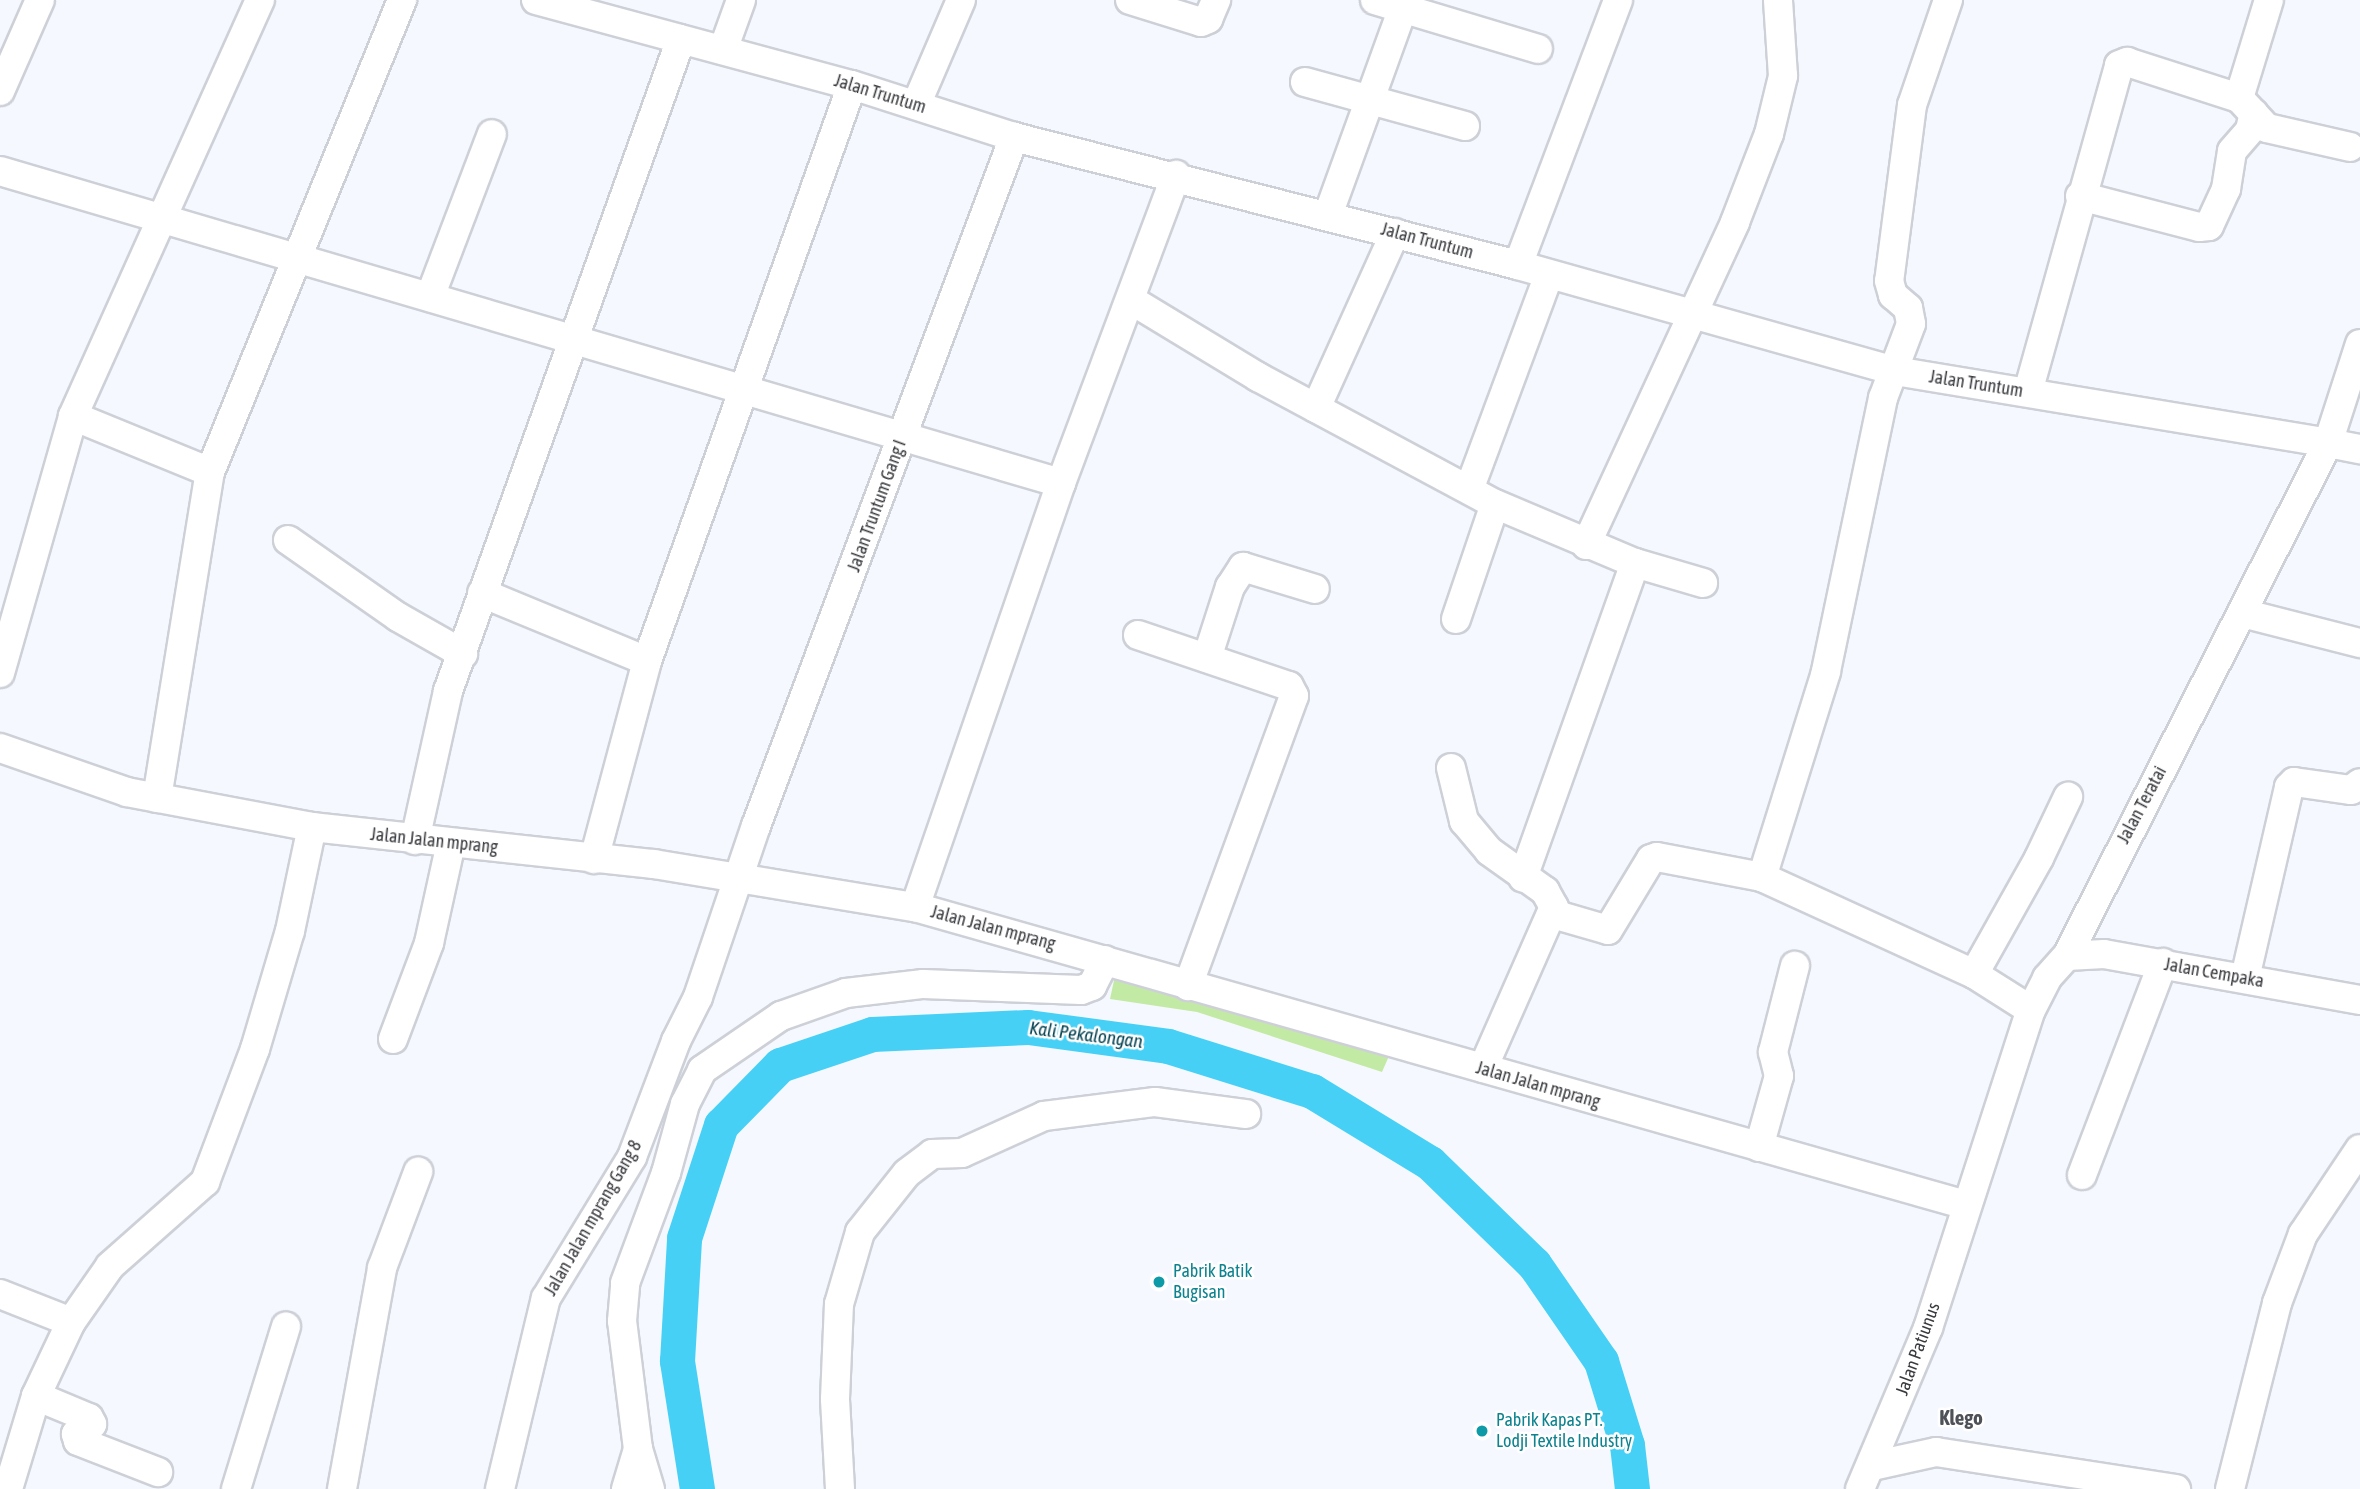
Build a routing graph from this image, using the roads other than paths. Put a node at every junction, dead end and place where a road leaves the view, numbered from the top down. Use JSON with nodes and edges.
{"nodes":[{"id":1,"x":40,"y":0,"type":"edge"},
{"id":2,"x":260,"y":0,"type":"edge"},
{"id":3,"x":401,"y":0,"type":"edge"},
{"id":4,"x":536,"y":0,"type":"edge"},
{"id":5,"x":730,"y":0,"type":"edge"},
{"id":6,"x":741,"y":0,"type":"edge"},
{"id":7,"x":961,"y":0,"type":"edge"},
{"id":8,"x":1129,"y":0,"type":"edge"},
{"id":9,"x":1216,"y":0,"type":"edge"},
{"id":10,"x":1375,"y":0,"type":"edge"},
{"id":11,"x":1618,"y":0,"type":"edge"},
{"id":12,"x":1778,"y":0,"type":"edge"},
{"id":13,"x":1948,"y":0,"type":"edge"},
{"id":14,"x":2269,"y":0,"type":"edge"},
{"id":15,"x":1404,"y":4,"type":"edge"},
{"id":16,"x":681,"y":39,"type":"junction"},
{"id":17,"x":718,"y":49,"type":"junction"},
{"id":18,"x":1538,"y":49,"type":"dead end"},
{"id":19,"x":1306,"y":82,"type":"dead end"},
{"id":20,"x":852,"y":85,"type":"junction"},
{"id":21,"x":0,"y":91,"type":"edge"},
{"id":22,"x":1371,"y":100,"type":"junction"},
{"id":23,"x":916,"y":105,"type":"junction"},
{"id":24,"x":2247,"y":105,"type":"junction"},
{"id":25,"x":1465,"y":125,"type":"dead end"},
{"id":26,"x":492,"y":134,"type":"dead end"},
{"id":27,"x":1014,"y":137,"type":"junction"},
{"id":28,"x":2357,"y":141,"type":"edge"},
{"id":29,"x":0,"y":171,"type":"edge"},
{"id":30,"x":1176,"y":175,"type":"junction"},
{"id":31,"x":2080,"y":196,"type":"junction"},
{"id":32,"x":1328,"y":215,"type":"junction"},
{"id":33,"x":162,"y":217,"type":"junction"},
{"id":34,"x":1395,"y":233,"type":"junction"},
{"id":35,"x":296,"y":257,"type":"junction"},
{"id":36,"x":1518,"y":265,"type":"junction"},
{"id":37,"x":1544,"y":290,"type":"junction"},
{"id":38,"x":430,"y":297,"type":"junction"},
{"id":39,"x":1131,"y":300,"type":"junction"},
{"id":40,"x":1684,"y":332,"type":"junction"},
{"id":41,"x":576,"y":340,"type":"junction"},
{"id":42,"x":2360,"y":344,"type":"edge"},
{"id":43,"x":1888,"y":386,"type":"junction"},
{"id":44,"x":742,"y":389,"type":"junction"},
{"id":45,"x":2028,"y":392,"type":"junction"},
{"id":46,"x":1316,"y":408,"type":"junction"},
{"id":47,"x":73,"y":416,"type":"junction"},
{"id":48,"x":901,"y":438,"type":"junction"},
{"id":49,"x":2328,"y":443,"type":"junction"},
{"id":50,"x":2360,"y":449,"type":"edge"},
{"id":51,"x":210,"y":472,"type":"junction"},
{"id":52,"x":1061,"y":483,"type":"junction"},
{"id":53,"x":1470,"y":487,"type":"junction"},
{"id":54,"x":1495,"y":504,"type":"junction"},
{"id":55,"x":288,"y":540,"type":"dead end"},
{"id":56,"x":1586,"y":545,"type":"junction"},
{"id":57,"x":1634,"y":563,"type":"junction"},
{"id":58,"x":1703,"y":583,"type":"dead end"},
{"id":59,"x":1315,"y":589,"type":"dead end"},
{"id":60,"x":482,"y":593,"type":"junction"},
{"id":61,"x":2242,"y":612,"type":"junction"},
{"id":62,"x":1456,"y":619,"type":"dead end"},
{"id":63,"x":1138,"y":635,"type":"dead end"},
{"id":64,"x":2360,"y":643,"type":"edge"},
{"id":65,"x":463,"y":654,"type":"junction"},
{"id":66,"x":1207,"y":658,"type":"junction"},
{"id":67,"x":647,"y":661,"type":"junction"},
{"id":68,"x":0,"y":673,"type":"edge"},
{"id":69,"x":0,"y":748,"type":"edge"},
{"id":70,"x":1451,"y":768,"type":"dead end"},
{"id":71,"x":2360,"y":783,"type":"edge"},
{"id":72,"x":2068,"y":797,"type":"dead end"},
{"id":73,"x":157,"y":798,"type":"junction"},
{"id":74,"x":312,"y":827,"type":"junction"},
{"id":75,"x":415,"y":840,"type":"junction"},
{"id":76,"x":451,"y":843,"type":"junction"},
{"id":77,"x":594,"y":859,"type":"junction"},
{"id":78,"x":738,"y":875,"type":"junction"},
{"id":79,"x":1762,"y":877,"type":"junction"},
{"id":80,"x":1524,"y":878,"type":"junction"},
{"id":81,"x":915,"y":906,"type":"junction"},
{"id":82,"x":1553,"y":914,"type":"junction"},
{"id":83,"x":2067,"y":956,"type":"junction"},
{"id":84,"x":1105,"y":960,"type":"junction"},
{"id":85,"x":1795,"y":966,"type":"dead end"},
{"id":86,"x":1973,"y":974,"type":"junction"},
{"id":87,"x":2245,"y":978,"type":"junction"},
{"id":88,"x":2159,"y":979,"type":"junction"},
{"id":89,"x":1188,"y":986,"type":"junction"},
{"id":90,"x":2360,"y":1000,"type":"edge"},
{"id":91,"x":2031,"y":1010,"type":"junction"},
{"id":92,"x":393,"y":1040,"type":"dead end"},
{"id":93,"x":1483,"y":1068,"type":"junction"},
{"id":94,"x":1247,"y":1114,"type":"dead end"},
{"id":95,"x":1759,"y":1147,"type":"junction"},
{"id":96,"x":2360,"y":1149,"type":"edge"},
{"id":97,"x":418,"y":1172,"type":"dead end"},
{"id":98,"x":2082,"y":1175,"type":"dead end"},
{"id":99,"x":1966,"y":1205,"type":"junction"},
{"id":100,"x":0,"y":1294,"type":"edge"},
{"id":101,"x":71,"y":1322,"type":"junction"},
{"id":102,"x":286,"y":1326,"type":"dead end"},
{"id":103,"x":36,"y":1396,"type":"junction"},
{"id":104,"x":1891,"y":1421,"type":"junction"},
{"id":105,"x":638,"y":1449,"type":"junction"},
{"id":106,"x":1936,"y":1452,"type":"junction"},
{"id":107,"x":158,"y":1472,"type":"dead end"},
{"id":108,"x":1866,"y":1478,"type":"edge"},
{"id":109,"x":2106,"y":1483,"type":"edge"},
{"id":110,"x":8,"y":1489,"type":"edge"},
{"id":111,"x":236,"y":1489,"type":"edge"},
{"id":112,"x":342,"y":1489,"type":"edge"},
{"id":113,"x":500,"y":1489,"type":"edge"},
{"id":114,"x":626,"y":1489,"type":"edge"},
{"id":115,"x":650,"y":1489,"type":"edge"},
{"id":116,"x":840,"y":1489,"type":"edge"},
{"id":117,"x":2176,"y":1489,"type":"edge"},
{"id":118,"x":2230,"y":1489,"type":"edge"}],
"edges":[{"from":1,"to":21,"type":"street"},
{"from":2,"to":33,"type":"street"},
{"from":3,"to":35,"type":"street"},
{"from":4,"to":16,"type":"street","name":"Jalan Truntum"},
{"from":5,"to":17,"type":"street"},
{"from":6,"to":17,"type":"street"},
{"from":7,"to":23,"type":"street"},
{"from":8,"to":9,"type":"street"},
{"from":10,"to":15,"type":"street"},
{"from":11,"to":36,"type":"street"},
{"from":12,"to":40,"type":"street"},
{"from":13,"to":43,"type":"street"},
{"from":14,"to":24,"type":"street"},
{"from":15,"to":18,"type":"street"},
{"from":15,"to":22,"type":"street"},
{"from":16,"to":17,"type":"street","name":"Jalan Truntum"},
{"from":16,"to":41,"type":"street"},
{"from":17,"to":20,"type":"street","name":"Jalan Truntum"},
{"from":19,"to":22,"type":"street"},
{"from":20,"to":23,"type":"street","name":"Jalan Truntum"},
{"from":20,"to":44,"type":"street"},
{"from":22,"to":25,"type":"street"},
{"from":22,"to":32,"type":"street"},
{"from":23,"to":27,"type":"street","name":"Jalan Truntum"},
{"from":24,"to":28,"type":"street"},
{"from":24,"to":31,"type":"street"},
{"from":24,"to":31,"type":"street"},
{"from":26,"to":38,"type":"street"},
{"from":27,"to":30,"type":"street","name":"Jalan Truntum"},
{"from":27,"to":48,"type":"street","name":"Jalan Truntum Gang I"},
{"from":29,"to":33,"type":"street"},
{"from":30,"to":32,"type":"street","name":"Jalan Truntum"},
{"from":30,"to":39,"type":"street"},
{"from":31,"to":45,"type":"street"},
{"from":32,"to":34,"type":"street","name":"Jalan Truntum"},
{"from":33,"to":35,"type":"street"},
{"from":33,"to":47,"type":"street"},
{"from":34,"to":36,"type":"street","name":"Jalan Truntum"},
{"from":34,"to":46,"type":"street"},
{"from":35,"to":38,"type":"street"},
{"from":35,"to":51,"type":"street"},
{"from":36,"to":37,"type":"street","name":"Jalan Truntum"},
{"from":37,"to":40,"type":"street","name":"Jalan Truntum"},
{"from":37,"to":53,"type":"street"},
{"from":38,"to":41,"type":"street"},
{"from":39,"to":46,"type":"street"},
{"from":39,"to":52,"type":"street"},
{"from":40,"to":43,"type":"street","name":"Jalan Truntum"},
{"from":40,"to":56,"type":"street"},
{"from":41,"to":44,"type":"street"},
{"from":41,"to":60,"type":"street"},
{"from":42,"to":49,"type":"street","name":"Jalan Teratai"},
{"from":43,"to":45,"type":"street","name":"Jalan Truntum"},
{"from":43,"to":79,"type":"street"},
{"from":44,"to":48,"type":"street"},
{"from":44,"to":67,"type":"street"},
{"from":45,"to":49,"type":"street","name":"Jalan Truntum"},
{"from":46,"to":53,"type":"street"},
{"from":47,"to":51,"type":"street"},
{"from":47,"to":68,"type":"street"},
{"from":48,"to":52,"type":"street"},
{"from":48,"to":78,"type":"street","name":"Jalan Truntum Gang I"},
{"from":49,"to":50,"type":"street"},
{"from":49,"to":61,"type":"street","name":"Jalan Teratai"},
{"from":51,"to":73,"type":"street"},
{"from":52,"to":81,"type":"street"},
{"from":53,"to":54,"type":"street"},
{"from":54,"to":56,"type":"street"},
{"from":54,"to":62,"type":"street"},
{"from":55,"to":65,"type":"street"},
{"from":56,"to":57,"type":"street"},
{"from":57,"to":58,"type":"street"},
{"from":57,"to":80,"type":"street"},
{"from":59,"to":66,"type":"street"},
{"from":60,"to":65,"type":"street"},
{"from":60,"to":67,"type":"street"},
{"from":61,"to":64,"type":"street"},
{"from":61,"to":83,"type":"street","name":"Jalan Teratai"},
{"from":63,"to":66,"type":"street"},
{"from":65,"to":75,"type":"street"},
{"from":66,"to":89,"type":"street"},
{"from":67,"to":77,"type":"street"},
{"from":69,"to":73,"type":"street","name":"Jalan Jalan mprang"},
{"from":70,"to":80,"type":"street"},
{"from":71,"to":87,"type":"street"},
{"from":72,"to":86,"type":"street"},
{"from":73,"to":74,"type":"street","name":"Jalan Jalan mprang"},
{"from":74,"to":75,"type":"street","name":"Jalan Jalan mprang"},
{"from":74,"to":101,"type":"street"},
{"from":75,"to":76,"type":"street","name":"Jalan Jalan mprang"},
{"from":76,"to":77,"type":"street","name":"Jalan Jalan mprang"},
{"from":76,"to":92,"type":"street"},
{"from":77,"to":78,"type":"street","name":"Jalan Jalan mprang"},
{"from":78,"to":81,"type":"street","name":"Jalan Jalan mprang"},
{"from":78,"to":113,"type":"street","name":"Jalan Jalan mprang Gang 8"},
{"from":79,"to":82,"type":"street"},
{"from":79,"to":86,"type":"street"},
{"from":80,"to":82,"type":"street"},
{"from":81,"to":84,"type":"street","name":"Jalan Jalan mprang"},
{"from":82,"to":93,"type":"street"},
{"from":83,"to":88,"type":"street","name":"Jalan Cempaka"},
{"from":83,"to":91,"type":"street","name":"Jalan Teratai"},
{"from":84,"to":89,"type":"street","name":"Jalan Jalan mprang"},
{"from":84,"to":105,"type":"street"},
{"from":85,"to":95,"type":"street"},
{"from":86,"to":91,"type":"street"},
{"from":87,"to":88,"type":"street","name":"Jalan Cempaka"},
{"from":87,"to":90,"type":"street","name":"Jalan Cempaka"},
{"from":88,"to":98,"type":"street"},
{"from":89,"to":93,"type":"street","name":"Jalan Jalan mprang"},
{"from":91,"to":99,"type":"street","name":"Jalan Teratai"},
{"from":93,"to":95,"type":"street","name":"Jalan Jalan mprang"},
{"from":94,"to":116,"type":"street"},
{"from":95,"to":99,"type":"street","name":"Jalan Jalan mprang"},
{"from":96,"to":118,"type":"street"},
{"from":97,"to":112,"type":"street"},
{"from":99,"to":104,"type":"street","name":"Jalan Patiunus"},
{"from":100,"to":101,"type":"street"},
{"from":101,"to":103,"type":"street"},
{"from":102,"to":111,"type":"street"},
{"from":103,"to":107,"type":"street"},
{"from":103,"to":110,"type":"street"},
{"from":104,"to":106,"type":"street"},
{"from":104,"to":108,"type":"street","name":"Jalan Patiunus"},
{"from":105,"to":114,"type":"street"},
{"from":105,"to":115,"type":"street"},
{"from":106,"to":108,"type":"street"},
{"from":106,"to":109,"type":"street"},
{"from":109,"to":117,"type":"street"}]}
